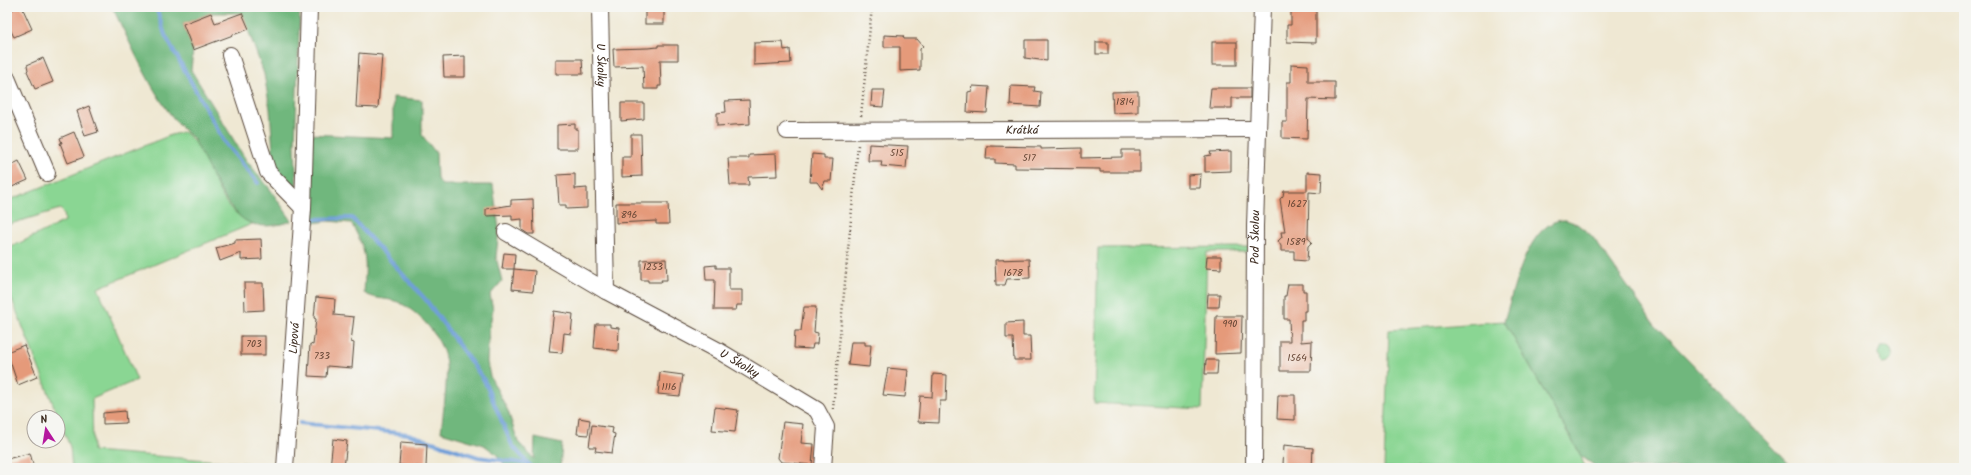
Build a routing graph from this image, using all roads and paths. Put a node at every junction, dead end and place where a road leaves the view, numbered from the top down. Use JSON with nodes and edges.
{"nodes":[{"id":1,"x":309,"y":7,"type":"edge"},
{"id":2,"x":600,"y":7,"type":"edge"},
{"id":3,"x":872,"y":7,"type":"edge"},
{"id":4,"x":1262,"y":7,"type":"edge"},
{"id":5,"x":230,"y":55,"type":"dead end"},
{"id":6,"x":7,"y":78,"type":"edge"},
{"id":7,"x":1257,"y":129,"type":"junction"},
{"id":8,"x":787,"y":131,"type":"dead end"},
{"id":9,"x":860,"y":131,"type":"junction"},
{"id":10,"x":47,"y":173,"type":"dead end"},
{"id":11,"x":303,"y":208,"type":"junction"},
{"id":12,"x":506,"y":232,"type":"dead end"},
{"id":13,"x":606,"y":291,"type":"junction"},
{"id":14,"x":826,"y":427,"type":"junction"},
{"id":15,"x":285,"y":468,"type":"edge"},
{"id":16,"x":823,"y":468,"type":"edge"},
{"id":17,"x":1254,"y":468,"type":"edge"}],
"edges":[{"from":1,"to":11,"type":"street","name":"Lipová"},
{"from":2,"to":13,"type":"street","name":"U Školky"},
{"from":3,"to":9,"type":"path"},
{"from":4,"to":7,"type":"street","name":"Pod Školou"},
{"from":5,"to":11,"type":"street"},
{"from":6,"to":10,"type":"street"},
{"from":7,"to":9,"type":"street","name":"Krátká"},
{"from":7,"to":17,"type":"street","name":"Pod Školou"},
{"from":8,"to":9,"type":"street","name":"Krátká"},
{"from":9,"to":14,"type":"path"},
{"from":11,"to":15,"type":"street","name":"Lipová"},
{"from":12,"to":13,"type":"street","name":"U Školky"},
{"from":13,"to":14,"type":"street","name":"U Školky"},
{"from":14,"to":16,"type":"street"}]}
